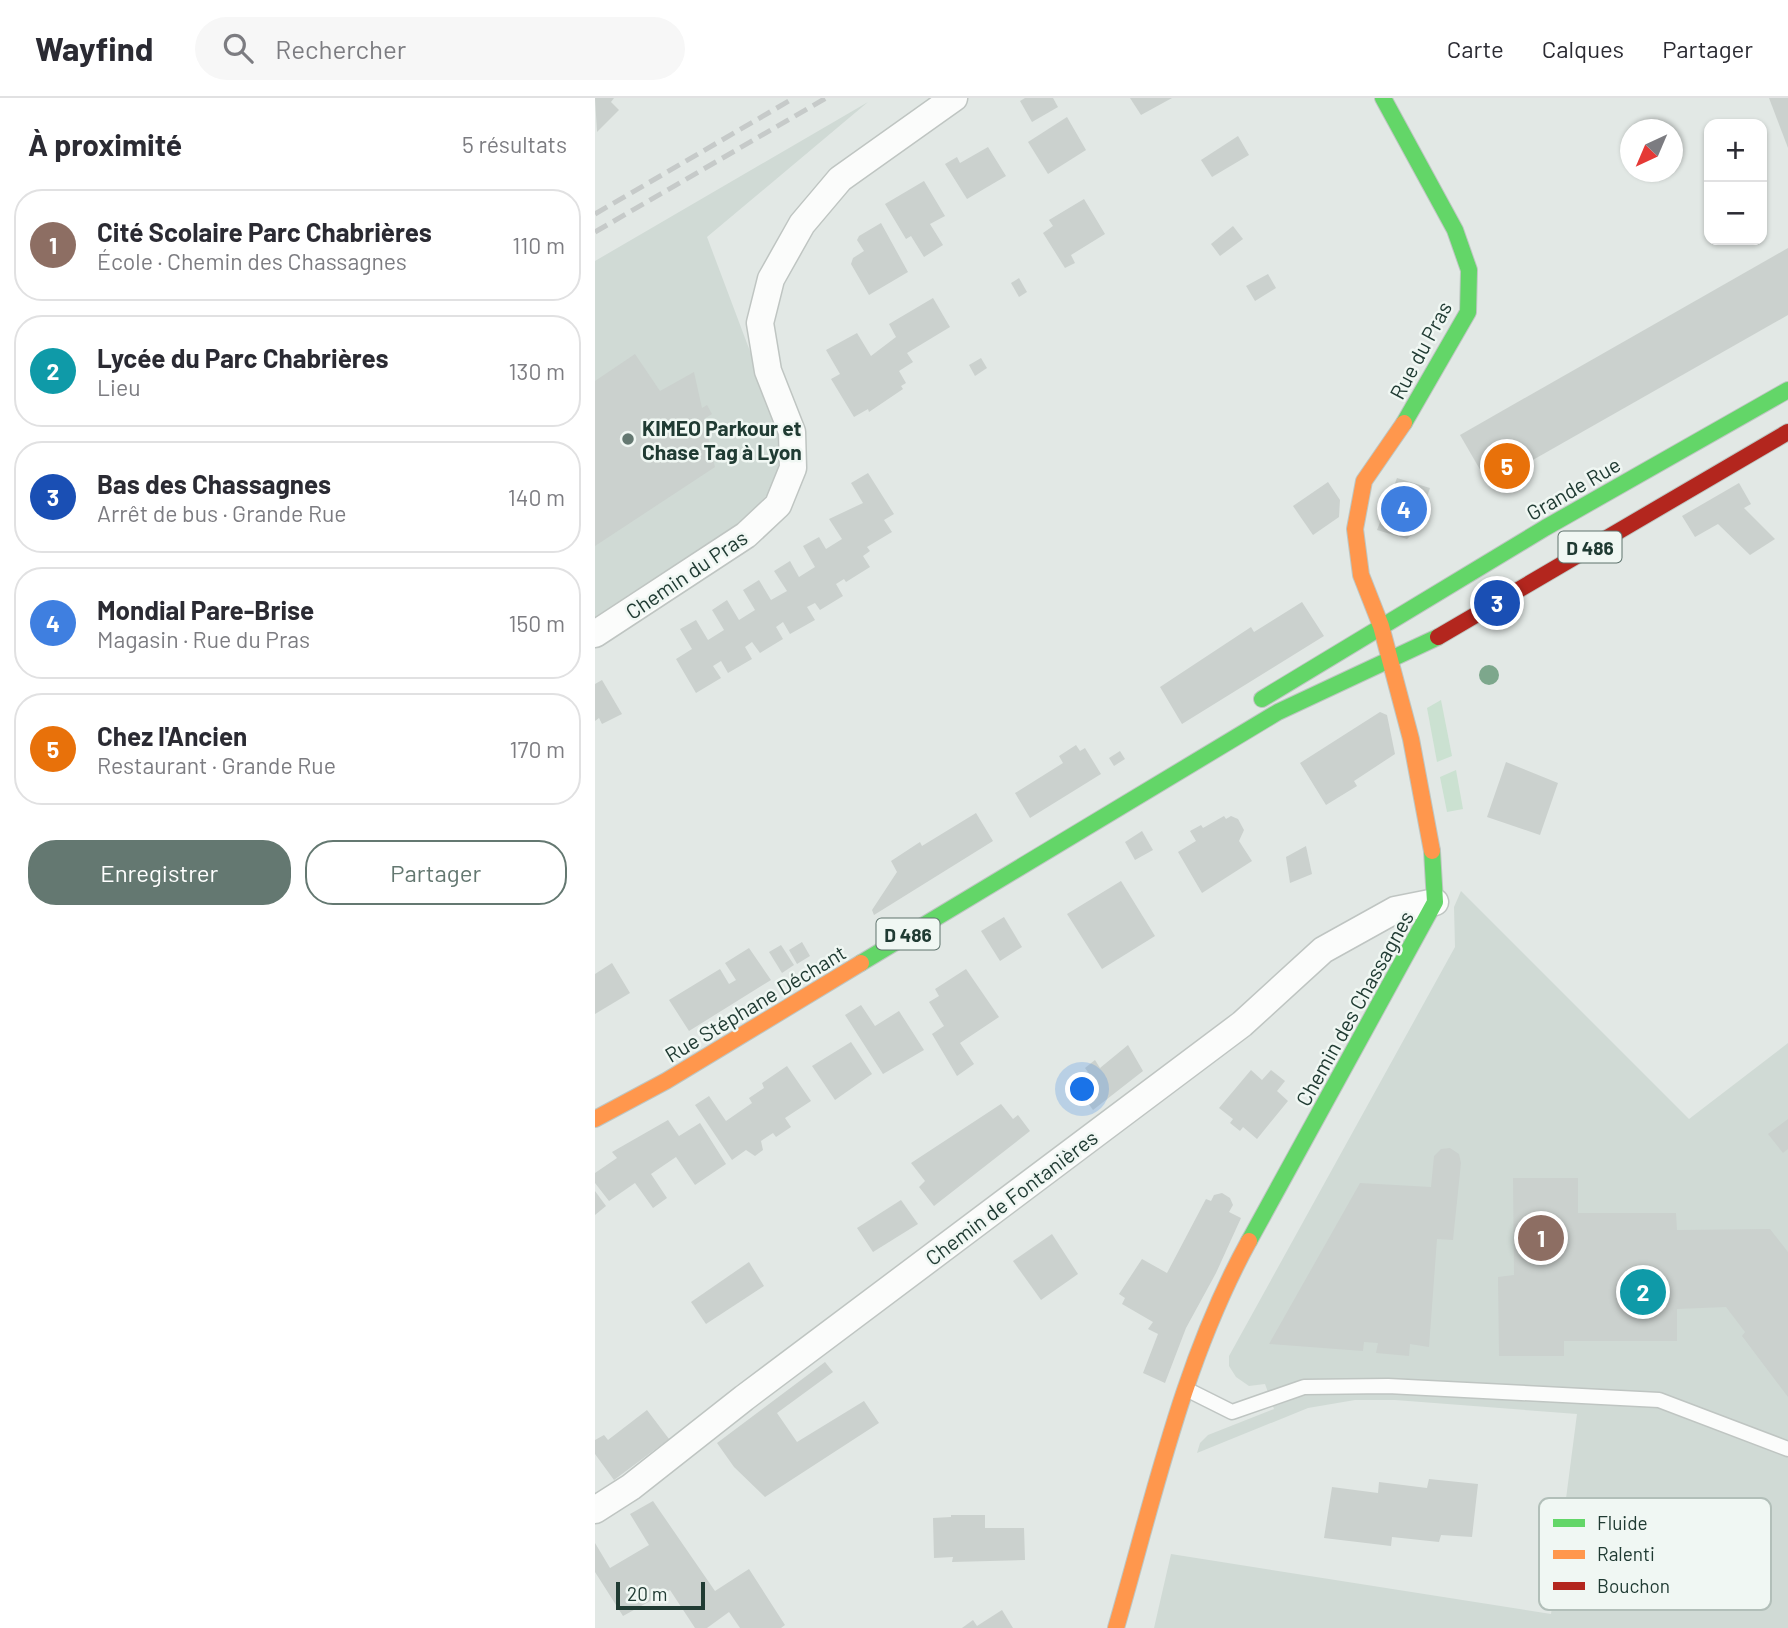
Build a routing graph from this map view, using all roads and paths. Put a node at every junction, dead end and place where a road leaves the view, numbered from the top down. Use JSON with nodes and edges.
{"nodes":[{"id":1,"x":954,"y":98,"type":"edge"},
{"id":2,"x":1383,"y":98,"type":"edge"},
{"id":3,"x":1788,"y":390,"type":"edge"},
{"id":4,"x":1788,"y":432,"type":"edge"},
{"id":5,"x":1381,"y":625,"type":"junction"},
{"id":6,"x":595,"y":634,"type":"edge"},
{"id":7,"x":1392,"y":661,"type":"junction"},
{"id":8,"x":1149,"y":787,"type":"junction"},
{"id":9,"x":1435,"y":902,"type":"junction"},
{"id":10,"x":595,"y":1119,"type":"edge"},
{"id":11,"x":1185,"y":1388,"type":"junction"},
{"id":12,"x":1788,"y":1449,"type":"edge"},
{"id":13,"x":595,"y":1510,"type":"edge"},
{"id":14,"x":1116,"y":1628,"type":"edge"}],
"edges":[{"from":1,"to":6,"type":"street","name":"Chemin du Pras"},
{"from":2,"to":5,"type":"main road","name":"Rue du Pras"},
{"from":3,"to":5,"type":"main road","name":"Grande Rue","number":"D 486"},
{"from":4,"to":7,"type":"main road","number":"D 486"},
{"from":5,"to":7,"type":"main road","name":"Chemin des Chassagnes"},
{"from":5,"to":8,"type":"main road","name":"Rue Stéphane Déchant","number":"D 486"},
{"from":7,"to":8,"type":"main road","name":"Rue Stéphane Déchant","number":"D 486"},
{"from":7,"to":9,"type":"main road","name":"Chemin des Chassagnes"},
{"from":8,"to":10,"type":"main road","name":"Rue Stéphane Déchant","number":"D 486"},
{"from":9,"to":11,"type":"main road","name":"Chemin des Chassagnes"},
{"from":9,"to":13,"type":"street","name":"Chemin de Fontanières"},
{"from":11,"to":12,"type":"lane"},
{"from":11,"to":14,"type":"main road","name":"Chemin des Chassagnes"}]}
